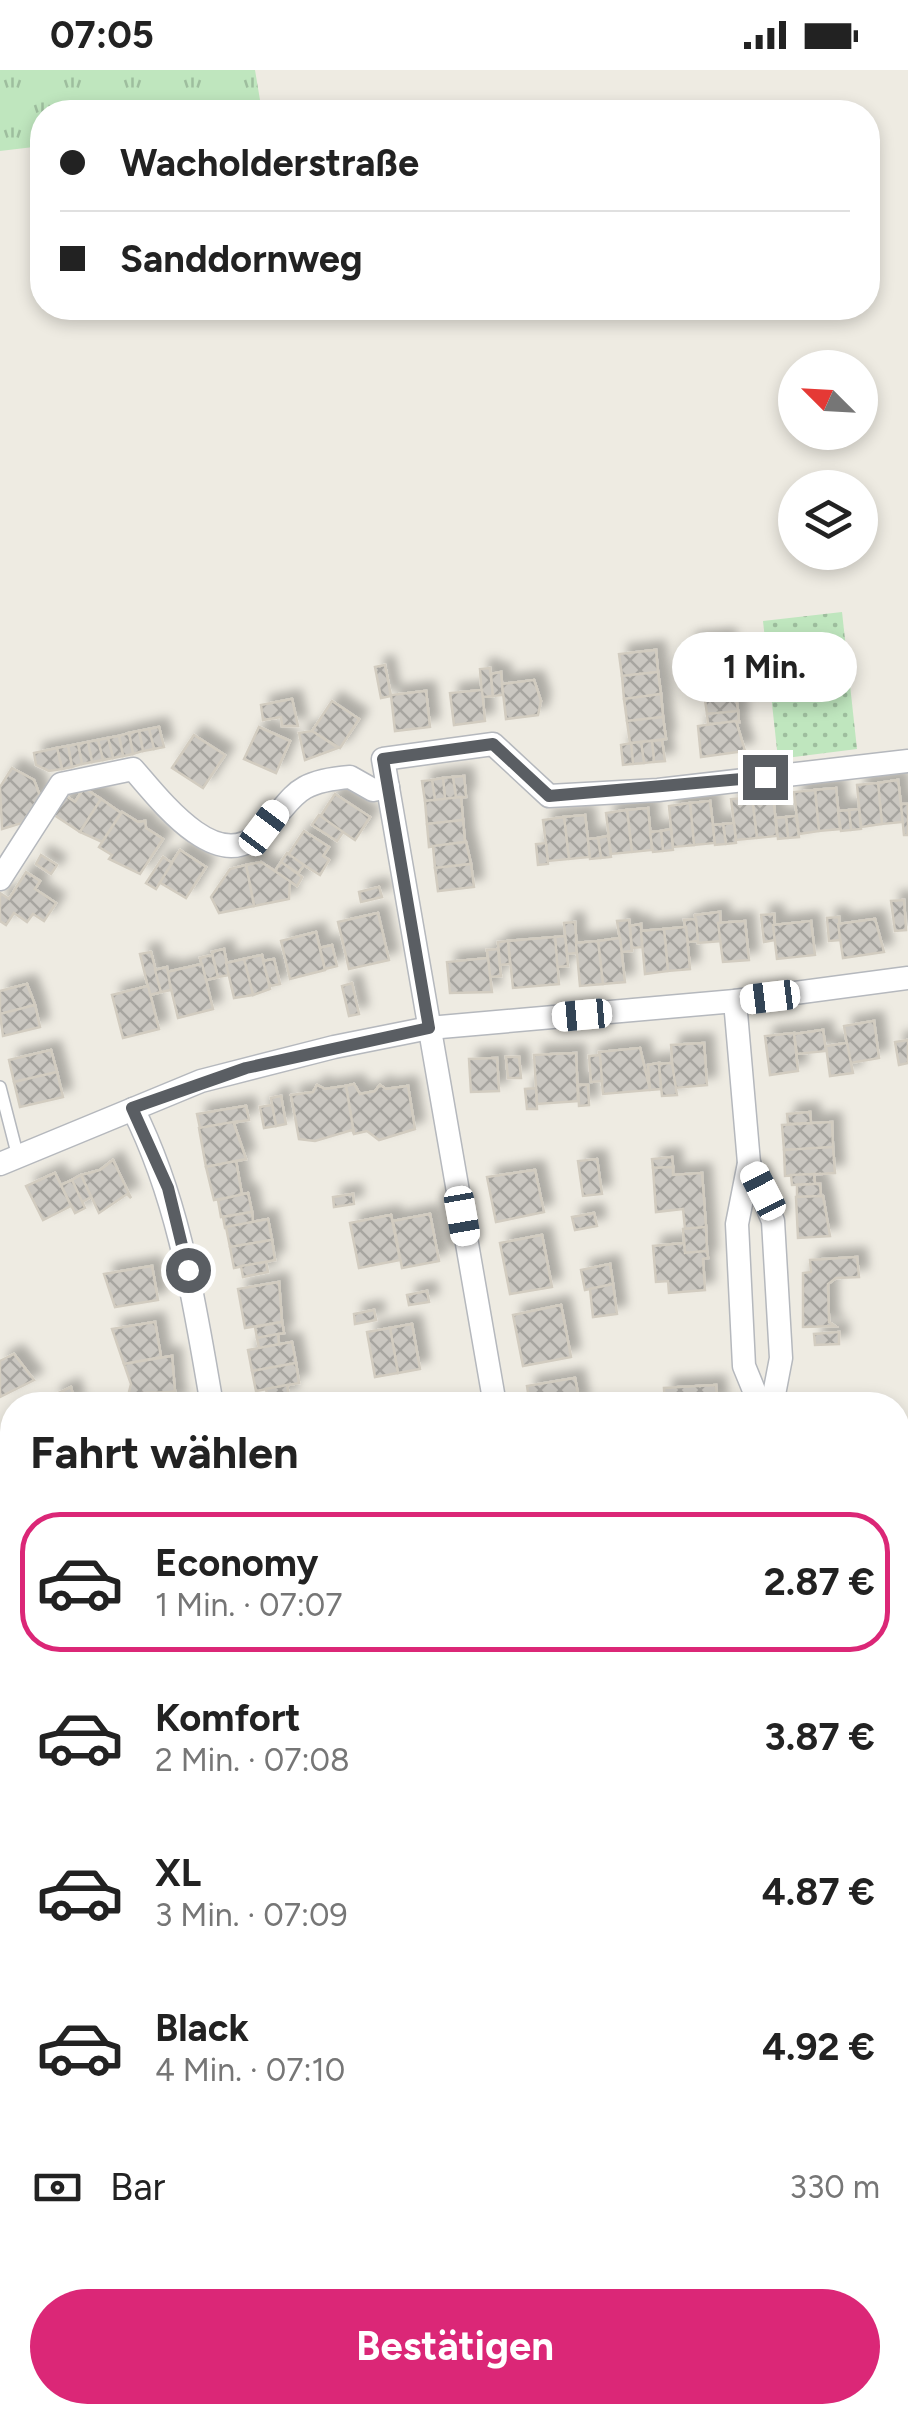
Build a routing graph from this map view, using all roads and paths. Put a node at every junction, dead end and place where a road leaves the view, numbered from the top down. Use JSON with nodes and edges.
{"nodes":[{"id":1,"x":908,"y":761,"type":"edge"},
{"id":2,"x":388,"y":787,"type":"junction"},
{"id":3,"x":0,"y":878,"type":"edge"},
{"id":4,"x":908,"y":978,"type":"edge"},
{"id":5,"x":736,"y":1001,"type":"junction"},
{"id":6,"x":429,"y":1028,"type":"junction"},
{"id":7,"x":0,"y":1087,"type":"edge"},
{"id":8,"x":132,"y":1108,"type":"junction"},
{"id":9,"x":9,"y":1161,"type":"edge"},
{"id":10,"x":749,"y":1163,"type":"junction"},
{"id":11,"x":210,"y":1392,"type":"edge"},
{"id":12,"x":493,"y":1392,"type":"edge"},
{"id":13,"x":755,"y":1392,"type":"edge"},
{"id":14,"x":774,"y":1392,"type":"edge"}],
"edges":[{"from":1,"to":2,"type":"street"},
{"from":2,"to":3,"type":"street"},
{"from":2,"to":6,"type":"street"},
{"from":4,"to":5,"type":"street"},
{"from":5,"to":6,"type":"street"},
{"from":5,"to":10,"type":"street"},
{"from":6,"to":8,"type":"street"},
{"from":6,"to":12,"type":"street"},
{"from":7,"to":9,"type":"lane"},
{"from":8,"to":9,"type":"street"},
{"from":8,"to":11,"type":"street"},
{"from":10,"to":13,"type":"street"},
{"from":10,"to":14,"type":"street"}]}
